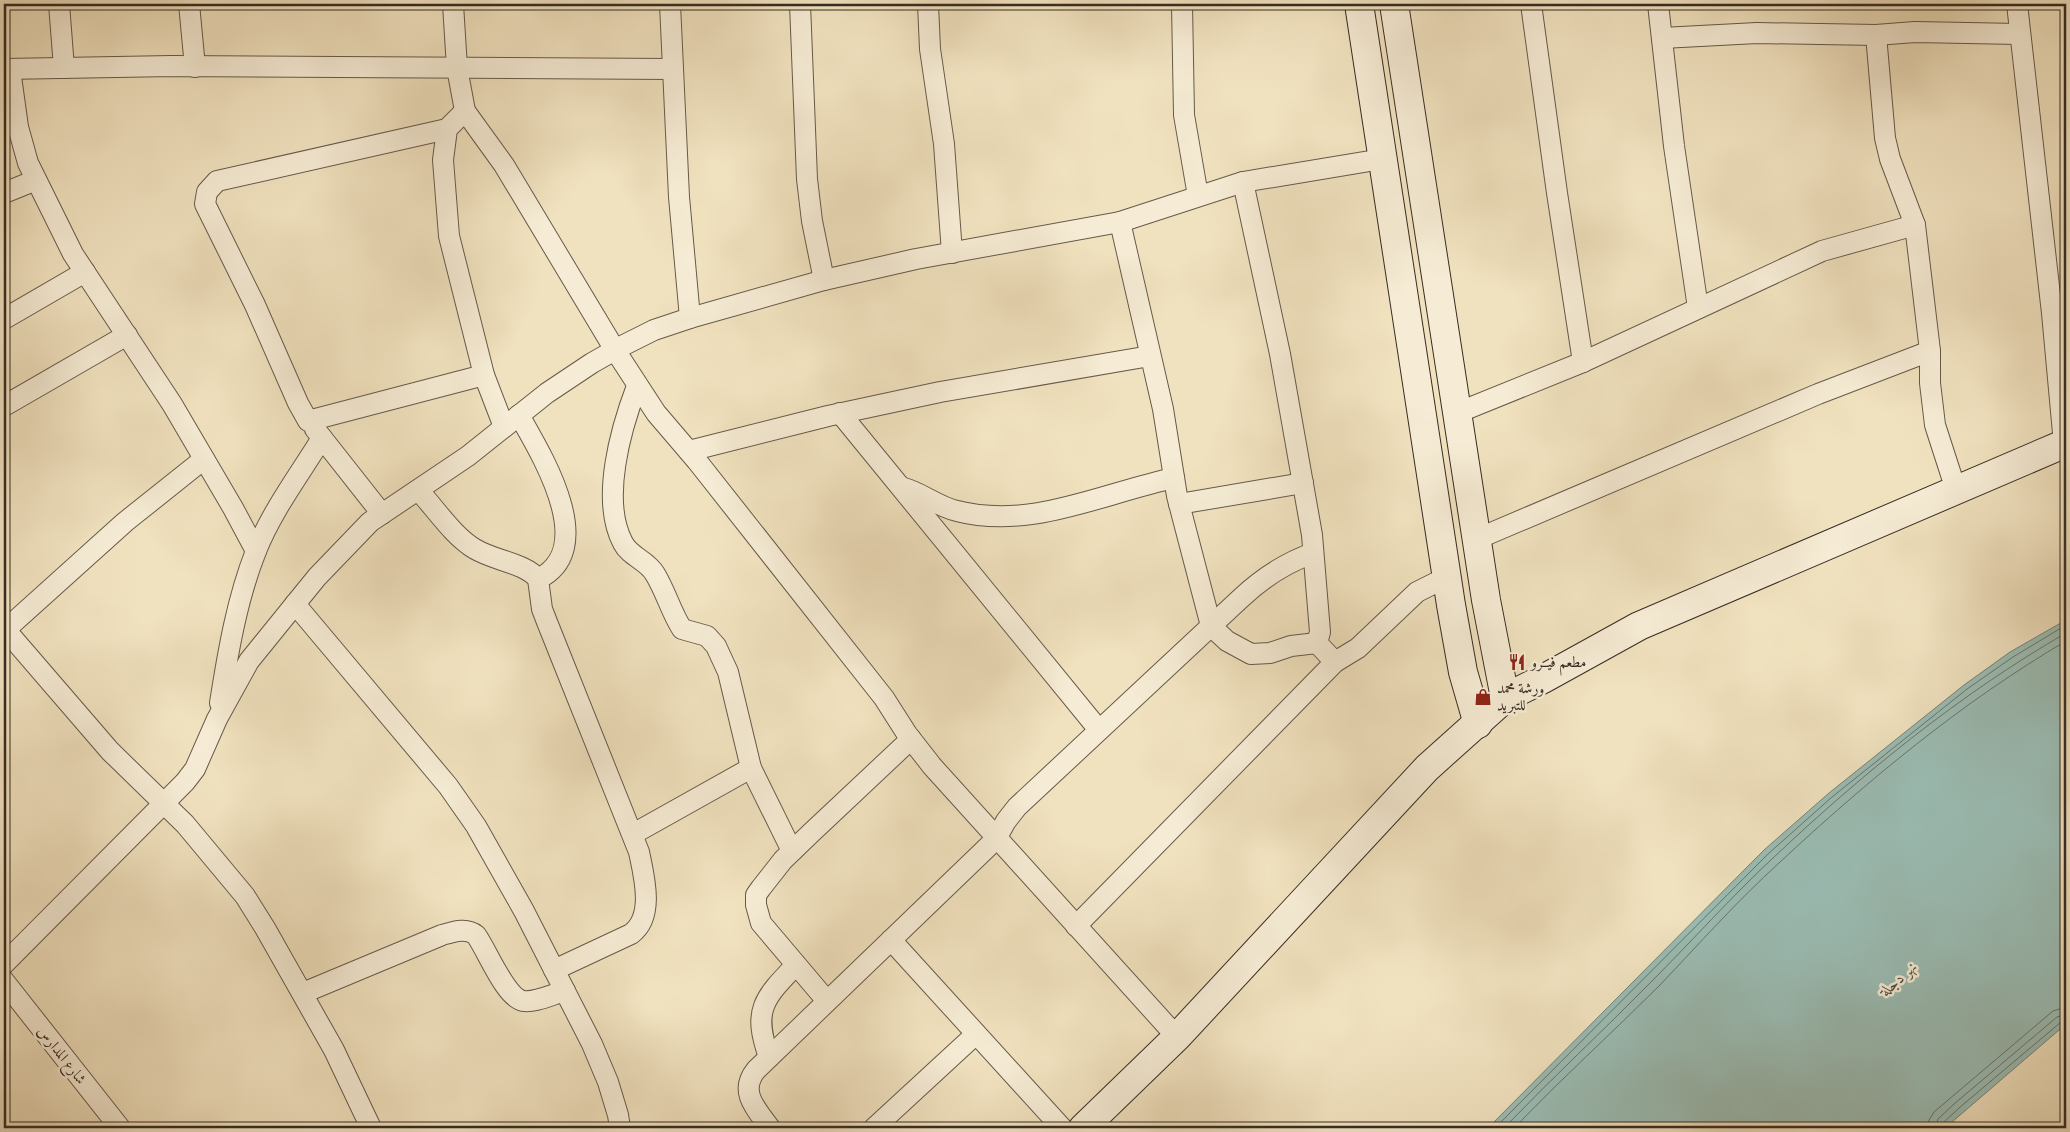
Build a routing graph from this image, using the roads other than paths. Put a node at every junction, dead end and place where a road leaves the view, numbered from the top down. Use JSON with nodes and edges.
{"nodes":[{"id":1,"x":59,"y":4,"type":"edge"},
{"id":2,"x":189,"y":4,"type":"edge"},
{"id":3,"x":453,"y":4,"type":"edge"},
{"id":4,"x":670,"y":4,"type":"edge"},
{"id":5,"x":800,"y":4,"type":"edge"},
{"id":6,"x":928,"y":4,"type":"edge"},
{"id":7,"x":1182,"y":4,"type":"edge"},
{"id":8,"x":1359,"y":4,"type":"edge"},
{"id":9,"x":1394,"y":4,"type":"edge"},
{"id":10,"x":1532,"y":4,"type":"edge"},
{"id":11,"x":1658,"y":4,"type":"edge"},
{"id":12,"x":2017,"y":4,"type":"edge"},
{"id":13,"x":2019,"y":34,"type":"junction"},
{"id":14,"x":1876,"y":35,"type":"junction"},
{"id":15,"x":1662,"y":38,"type":"junction"},
{"id":16,"x":195,"y":66,"type":"junction"},
{"id":17,"x":64,"y":68,"type":"junction"},
{"id":18,"x":457,"y":68,"type":"junction"},
{"id":19,"x":7,"y":69,"type":"edge"},
{"id":20,"x":672,"y":69,"type":"junction"},
{"id":21,"x":465,"y":111,"type":"junction"},
{"id":22,"x":447,"y":129,"type":"junction"},
{"id":23,"x":1382,"y":159,"type":"junction"},
{"id":24,"x":36,"y":180,"type":"junction"},
{"id":25,"x":1243,"y":182,"type":"junction"},
{"id":26,"x":4,"y":193,"type":"edge"},
{"id":27,"x":1198,"y":196,"type":"junction"},
{"id":28,"x":1120,"y":222,"type":"junction"},
{"id":29,"x":1914,"y":225,"type":"junction"},
{"id":30,"x":952,"y":253,"type":"junction"},
{"id":31,"x":85,"y":272,"type":"junction"},
{"id":32,"x":824,"y":280,"type":"junction"},
{"id":33,"x":1698,"y":308,"type":"junction"},
{"id":34,"x":690,"y":318,"type":"junction"},
{"id":35,"x":4,"y":320,"type":"edge"},
{"id":36,"x":127,"y":336,"type":"junction"},
{"id":37,"x":615,"y":350,"type":"junction"},
{"id":38,"x":1930,"y":350,"type":"junction"},
{"id":39,"x":1150,"y":356,"type":"junction"},
{"id":40,"x":1583,"y":362,"type":"junction"},
{"id":41,"x":484,"y":375,"type":"junction"},
{"id":42,"x":637,"y":386,"type":"junction"},
{"id":43,"x":4,"y":406,"type":"edge"},
{"id":44,"x":840,"y":413,"type":"junction"},
{"id":45,"x":1457,"y":413,"type":"junction"},
{"id":46,"x":308,"y":421,"type":"junction"},
{"id":47,"x":512,"y":421,"type":"junction"},
{"id":48,"x":322,"y":438,"type":"junction"},
{"id":49,"x":2065,"y":443,"type":"edge"},
{"id":50,"x":689,"y":451,"type":"junction"},
{"id":51,"x":204,"y":459,"type":"junction"},
{"id":52,"x":1174,"y":478,"type":"junction"},
{"id":53,"x":1303,"y":483,"type":"junction"},
{"id":54,"x":900,"y":486,"type":"junction"},
{"id":55,"x":418,"y":490,"type":"junction"},
{"id":56,"x":1956,"y":490,"type":"junction"},
{"id":57,"x":1179,"y":504,"type":"junction"},
{"id":58,"x":382,"y":514,"type":"junction"},
{"id":59,"x":1477,"y":539,"type":"junction"},
{"id":60,"x":256,"y":551,"type":"junction"},
{"id":61,"x":1313,"y":553,"type":"junction"},
{"id":62,"x":1447,"y":577,"type":"junction"},
{"id":63,"x":538,"y":579,"type":"junction"},
{"id":64,"x":295,"y":604,"type":"junction"},
{"id":65,"x":1211,"y":626,"type":"junction"},
{"id":66,"x":5,"y":629,"type":"edge"},
{"id":67,"x":1317,"y":643,"type":"junction"},
{"id":68,"x":1335,"y":662,"type":"junction"},
{"id":69,"x":1505,"y":698,"type":"junction"},
{"id":70,"x":217,"y":719,"type":"junction"},
{"id":71,"x":1478,"y":724,"type":"junction"},
{"id":72,"x":1099,"y":730,"type":"junction"},
{"id":73,"x":911,"y":739,"type":"junction"},
{"id":74,"x":751,"y":768,"type":"junction"},
{"id":75,"x":163,"y":803,"type":"junction"},
{"id":76,"x":633,"y":834,"type":"junction"},
{"id":77,"x":996,"y":839,"type":"junction"},
{"id":78,"x":792,"y":851,"type":"junction"},
{"id":79,"x":1076,"y":926,"type":"junction"},
{"id":80,"x":891,"y":940,"type":"junction"},
{"id":81,"x":4,"y":964,"type":"edge"},
{"id":82,"x":796,"y":965,"type":"junction"},
{"id":83,"x":554,"y":970,"type":"junction"},
{"id":84,"x":4,"y":981,"type":"edge"},
{"id":85,"x":564,"y":991,"type":"junction"},
{"id":86,"x":303,"y":993,"type":"junction"},
{"id":87,"x":827,"y":1001,"type":"junction"},
{"id":88,"x":976,"y":1034,"type":"junction"},
{"id":89,"x":1177,"y":1038,"type":"junction"},
{"id":90,"x":770,"y":1057,"type":"junction"},
{"id":91,"x":120,"y":1128,"type":"edge"},
{"id":92,"x":371,"y":1128,"type":"edge"},
{"id":93,"x":620,"y":1128,"type":"edge"},
{"id":94,"x":770,"y":1128,"type":"edge"},
{"id":95,"x":874,"y":1128,"type":"edge"},
{"id":96,"x":1062,"y":1128,"type":"edge"},
{"id":97,"x":1083,"y":1128,"type":"edge"}],
"edges":[{"from":1,"to":17,"type":"street"},
{"from":2,"to":16,"type":"street"},
{"from":3,"to":18,"type":"street"},
{"from":4,"to":20,"type":"street"},
{"from":5,"to":32,"type":"street"},
{"from":6,"to":30,"type":"street"},
{"from":7,"to":27,"type":"street"},
{"from":8,"to":23,"type":"street"},
{"from":9,"to":45,"type":"street"},
{"from":10,"to":40,"type":"street"},
{"from":11,"to":15,"type":"street"},
{"from":12,"to":13,"type":"street"},
{"from":13,"to":14,"type":"street"},
{"from":13,"to":49,"type":"street"},
{"from":14,"to":15,"type":"street"},
{"from":14,"to":29,"type":"street"},
{"from":15,"to":33,"type":"street"},
{"from":16,"to":17,"type":"street"},
{"from":16,"to":18,"type":"street"},
{"from":17,"to":19,"type":"street"},
{"from":18,"to":20,"type":"street"},
{"from":18,"to":21,"type":"street"},
{"from":19,"to":24,"type":"street"},
{"from":20,"to":34,"type":"street"},
{"from":21,"to":22,"type":"street"},
{"from":21,"to":37,"type":"street"},
{"from":22,"to":41,"type":"street"},
{"from":22,"to":46,"type":"street"},
{"from":23,"to":25,"type":"street"},
{"from":23,"to":62,"type":"street"},
{"from":24,"to":26,"type":"street"},
{"from":24,"to":31,"type":"street"},
{"from":25,"to":27,"type":"street"},
{"from":25,"to":53,"type":"street"},
{"from":27,"to":28,"type":"street"},
{"from":28,"to":30,"type":"street"},
{"from":28,"to":39,"type":"street"},
{"from":29,"to":33,"type":"street"},
{"from":29,"to":38,"type":"street"},
{"from":30,"to":32,"type":"street"},
{"from":31,"to":35,"type":"street"},
{"from":31,"to":36,"type":"street"},
{"from":32,"to":34,"type":"street"},
{"from":33,"to":40,"type":"street"},
{"from":34,"to":37,"type":"street"},
{"from":36,"to":43,"type":"street"},
{"from":36,"to":51,"type":"street"},
{"from":37,"to":42,"type":"street"},
{"from":37,"to":47,"type":"street"},
{"from":38,"to":56,"type":"street"},
{"from":38,"to":59,"type":"street"},
{"from":39,"to":44,"type":"street"},
{"from":39,"to":52,"type":"street"},
{"from":40,"to":45,"type":"street"},
{"from":41,"to":46,"type":"street"},
{"from":41,"to":47,"type":"street"},
{"from":42,"to":50,"type":"street"},
{"from":42,"to":74,"type":"street"},
{"from":44,"to":50,"type":"street"},
{"from":44,"to":54,"type":"street"},
{"from":45,"to":59,"type":"street"},
{"from":46,"to":48,"type":"street"},
{"from":47,"to":55,"type":"street"},
{"from":47,"to":63,"type":"street"},
{"from":48,"to":58,"type":"street"},
{"from":48,"to":60,"type":"street"},
{"from":49,"to":56,"type":"street"},
{"from":50,"to":73,"type":"street"},
{"from":51,"to":60,"type":"street"},
{"from":51,"to":66,"type":"street"},
{"from":52,"to":54,"type":"street"},
{"from":52,"to":57,"type":"street"},
{"from":53,"to":57,"type":"street"},
{"from":53,"to":61,"type":"street"},
{"from":54,"to":72,"type":"street"},
{"from":55,"to":58,"type":"street"},
{"from":55,"to":63,"type":"street"},
{"from":56,"to":69,"type":"street"},
{"from":57,"to":65,"type":"street"},
{"from":58,"to":64,"type":"street"},
{"from":59,"to":69,"type":"street"},
{"from":60,"to":70,"type":"street"},
{"from":61,"to":65,"type":"street"},
{"from":61,"to":67,"type":"street"},
{"from":62,"to":68,"type":"street"},
{"from":62,"to":71,"type":"street"},
{"from":63,"to":76,"type":"street"},
{"from":64,"to":70,"type":"street"},
{"from":64,"to":83,"type":"street"},
{"from":65,"to":67,"type":"street"},
{"from":65,"to":72,"type":"street"},
{"from":66,"to":75,"type":"street"},
{"from":67,"to":68,"type":"street"},
{"from":68,"to":79,"type":"street"},
{"from":69,"to":71,"type":"street"},
{"from":70,"to":75,"type":"street"},
{"from":71,"to":89,"type":"street"},
{"from":72,"to":77,"type":"street"},
{"from":73,"to":77,"type":"street"},
{"from":73,"to":78,"type":"street"},
{"from":74,"to":76,"type":"street"},
{"from":74,"to":78,"type":"street"},
{"from":75,"to":81,"type":"street"},
{"from":75,"to":86,"type":"street"},
{"from":76,"to":83,"type":"street"},
{"from":77,"to":79,"type":"street"},
{"from":77,"to":80,"type":"street"},
{"from":78,"to":82,"type":"street"},
{"from":79,"to":89,"type":"street"},
{"from":80,"to":87,"type":"street"},
{"from":80,"to":88,"type":"street"},
{"from":82,"to":87,"type":"street"},
{"from":82,"to":90,"type":"street"},
{"from":83,"to":85,"type":"street"},
{"from":84,"to":91,"type":"street","name":"شارع المدارس"},
{"from":85,"to":86,"type":"street"},
{"from":85,"to":93,"type":"street"},
{"from":86,"to":92,"type":"street"},
{"from":87,"to":90,"type":"street"},
{"from":88,"to":95,"type":"street"},
{"from":88,"to":96,"type":"street"},
{"from":89,"to":97,"type":"street"},
{"from":90,"to":94,"type":"street"}]}
